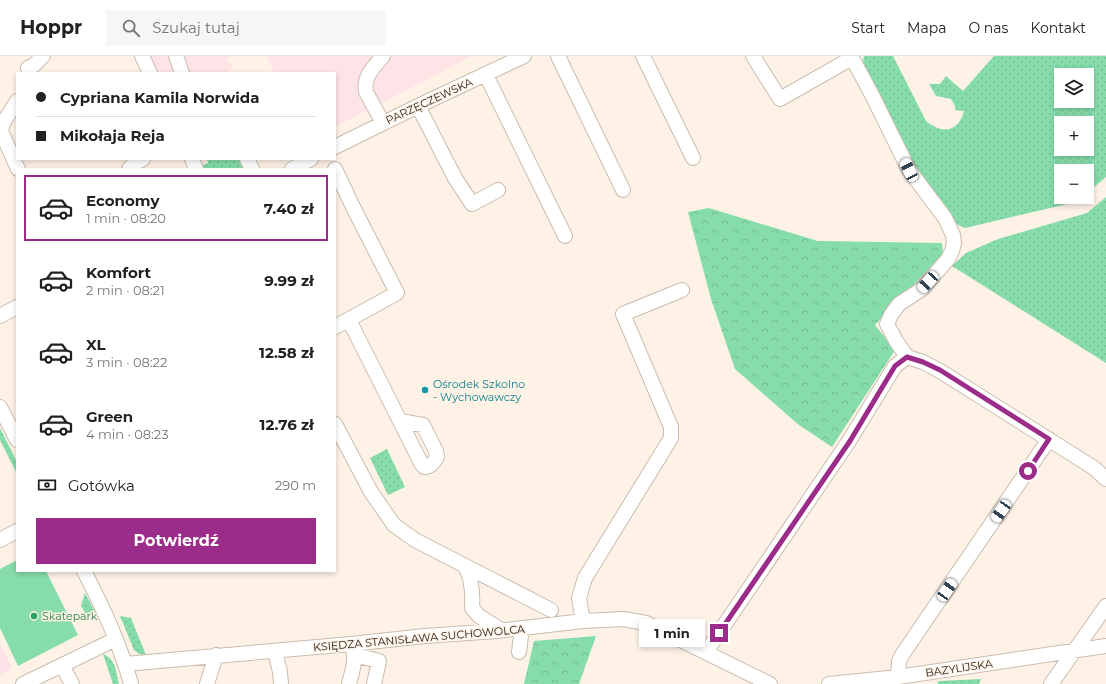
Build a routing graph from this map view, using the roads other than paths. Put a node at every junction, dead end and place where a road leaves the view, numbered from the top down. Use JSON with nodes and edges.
{"nodes":[{"id":1,"x":44,"y":56,"type":"edge"},
{"id":2,"x":142,"y":56,"type":"edge"},
{"id":3,"x":176,"y":56,"type":"edge"},
{"id":4,"x":383,"y":56,"type":"edge"},
{"id":5,"x":524,"y":56,"type":"edge"},
{"id":6,"x":558,"y":56,"type":"edge"},
{"id":7,"x":643,"y":56,"type":"edge"},
{"id":8,"x":755,"y":56,"type":"edge"},
{"id":9,"x":852,"y":57,"type":"edge"},
{"id":10,"x":28,"y":66,"type":"edge"},
{"id":11,"x":150,"y":72,"type":"edge"},
{"id":12,"x":182,"y":72,"type":"edge"},
{"id":13,"x":486,"y":75,"type":"junction"},
{"id":14,"x":16,"y":104,"type":"edge"},
{"id":15,"x":418,"y":106,"type":"junction"},
{"id":16,"x":383,"y":123,"type":"junction"},
{"id":17,"x":336,"y":146,"type":"edge"},
{"id":18,"x":693,"y":158,"type":"dead end"},
{"id":19,"x":141,"y":160,"type":"edge"},
{"id":20,"x":309,"y":160,"type":"edge"},
{"id":21,"x":18,"y":168,"type":"edge"},
{"id":22,"x":130,"y":168,"type":"edge"},
{"id":23,"x":294,"y":168,"type":"edge"},
{"id":24,"x":336,"y":171,"type":"edge"},
{"id":25,"x":498,"y":190,"type":"dead end"},
{"id":26,"x":624,"y":190,"type":"dead end"},
{"id":27,"x":565,"y":236,"type":"dead end"},
{"id":28,"x":682,"y":290,"type":"dead end"},
{"id":29,"x":16,"y":308,"type":"edge"},
{"id":30,"x":0,"y":316,"type":"edge"},
{"id":31,"x":349,"y":320,"type":"junction"},
{"id":32,"x":336,"y":326,"type":"edge"},
{"id":33,"x":907,"y":357,"type":"junction"},
{"id":34,"x":0,"y":407,"type":"edge"},
{"id":35,"x":400,"y":421,"type":"dead end"},
{"id":36,"x":336,"y":426,"type":"edge"},
{"id":37,"x":16,"y":438,"type":"edge"},
{"id":38,"x":1049,"y":439,"type":"junction"},
{"id":39,"x":1106,"y":479,"type":"edge"},
{"id":40,"x":16,"y":532,"type":"edge"},
{"id":41,"x":0,"y":540,"type":"edge"},
{"id":42,"x":465,"y":566,"type":"junction"},
{"id":43,"x":85,"y":572,"type":"edge"},
{"id":44,"x":1106,"y":606,"type":"edge"},
{"id":45,"x":551,"y":610,"type":"dead end"},
{"id":46,"x":583,"y":621,"type":"junction"},
{"id":47,"x":522,"y":628,"type":"junction"},
{"id":48,"x":500,"y":630,"type":"junction"},
{"id":49,"x":116,"y":639,"type":"junction"},
{"id":50,"x":1106,"y":646,"type":"edge"},
{"id":51,"x":353,"y":649,"type":"junction"},
{"id":52,"x":275,"y":651,"type":"junction"},
{"id":53,"x":518,"y":652,"type":"dead end"},
{"id":54,"x":706,"y":652,"type":"junction"},
{"id":55,"x":1074,"y":652,"type":"junction"},
{"id":56,"x":216,"y":655,"type":"junction"},
{"id":57,"x":125,"y":664,"type":"junction"},
{"id":58,"x":62,"y":665,"type":"junction"},
{"id":59,"x":898,"y":677,"type":"junction"},
{"id":60,"x":845,"y":683,"type":"edge"},
{"id":61,"x":22,"y":684,"type":"edge"},
{"id":62,"x":72,"y":684,"type":"edge"},
{"id":63,"x":130,"y":684,"type":"edge"},
{"id":64,"x":207,"y":684,"type":"edge"},
{"id":65,"x":281,"y":684,"type":"edge"},
{"id":66,"x":349,"y":684,"type":"edge"},
{"id":67,"x":374,"y":684,"type":"edge"},
{"id":68,"x":770,"y":684,"type":"edge"},
{"id":69,"x":829,"y":684,"type":"edge"},
{"id":70,"x":1051,"y":684,"type":"edge"}],
"edges":[{"from":1,"to":10,"type":"street"},
{"from":2,"to":11,"type":"street"},
{"from":3,"to":12,"type":"street"},
{"from":4,"to":16,"type":"street"},
{"from":5,"to":13,"type":"street","name":"PARZĘCZEWSKA"},
{"from":6,"to":26,"type":"street"},
{"from":7,"to":18,"type":"street"},
{"from":8,"to":9,"type":"street"},
{"from":9,"to":33,"type":"street"},
{"from":13,"to":15,"type":"street","name":"PARZĘCZEWSKA"},
{"from":13,"to":27,"type":"street"},
{"from":14,"to":21,"type":"street"},
{"from":15,"to":16,"type":"street","name":"PARZĘCZEWSKA"},
{"from":15,"to":25,"type":"street"},
{"from":16,"to":17,"type":"street","name":"PARZĘCZEWSKA"},
{"from":19,"to":22,"type":"street"},
{"from":20,"to":23,"type":"street"},
{"from":24,"to":31,"type":"street"},
{"from":28,"to":46,"type":"street"},
{"from":29,"to":30,"type":"street"},
{"from":31,"to":32,"type":"street"},
{"from":31,"to":35,"type":"street"},
{"from":33,"to":38,"type":"street"},
{"from":33,"to":54,"type":"street"},
{"from":34,"to":37,"type":"street"},
{"from":36,"to":42,"type":"street"},
{"from":38,"to":39,"type":"street"},
{"from":38,"to":59,"type":"street"},
{"from":40,"to":41,"type":"street"},
{"from":42,"to":45,"type":"street"},
{"from":42,"to":48,"type":"street"},
{"from":43,"to":49,"type":"street"},
{"from":44,"to":55,"type":"street"},
{"from":46,"to":47,"type":"street","name":"KSIĘDZA STANISŁAWA SUCHOWOLCA"},
{"from":46,"to":54,"type":"street","name":"KSIĘDZA STANISŁAWA SUCHOWOLCA"},
{"from":47,"to":48,"type":"street","name":"KSIĘDZA STANISŁAWA SUCHOWOLCA"},
{"from":47,"to":53,"type":"street"},
{"from":48,"to":51,"type":"street","name":"KSIĘDZA STANISŁAWA SUCHOWOLCA"},
{"from":49,"to":57,"type":"street"},
{"from":49,"to":58,"type":"street"},
{"from":50,"to":55,"type":"street","name":"BAZYLIJSKA"},
{"from":51,"to":52,"type":"street","name":"KSIĘDZA STANISŁAWA SUCHOWOLCA"},
{"from":51,"to":66,"type":"street"},
{"from":51,"to":67,"type":"street"},
{"from":52,"to":56,"type":"street","name":"KSIĘDZA STANISŁAWA SUCHOWOLCA"},
{"from":52,"to":65,"type":"street"},
{"from":54,"to":68,"type":"street","name":"KSIĘDZA STANISŁAWA SUCHOWOLCA"},
{"from":55,"to":59,"type":"street","name":"BAZYLIJSKA"},
{"from":55,"to":70,"type":"street"},
{"from":56,"to":57,"type":"street","name":"KSIĘDZA STANISŁAWA SUCHOWOLCA"},
{"from":56,"to":64,"type":"street"},
{"from":57,"to":63,"type":"street"},
{"from":58,"to":61,"type":"street"},
{"from":58,"to":62,"type":"street"},
{"from":59,"to":60,"type":"street","name":"BAZYLIJSKA"},
{"from":60,"to":69,"type":"street","name":"BAZYLIJSKA"}]}
